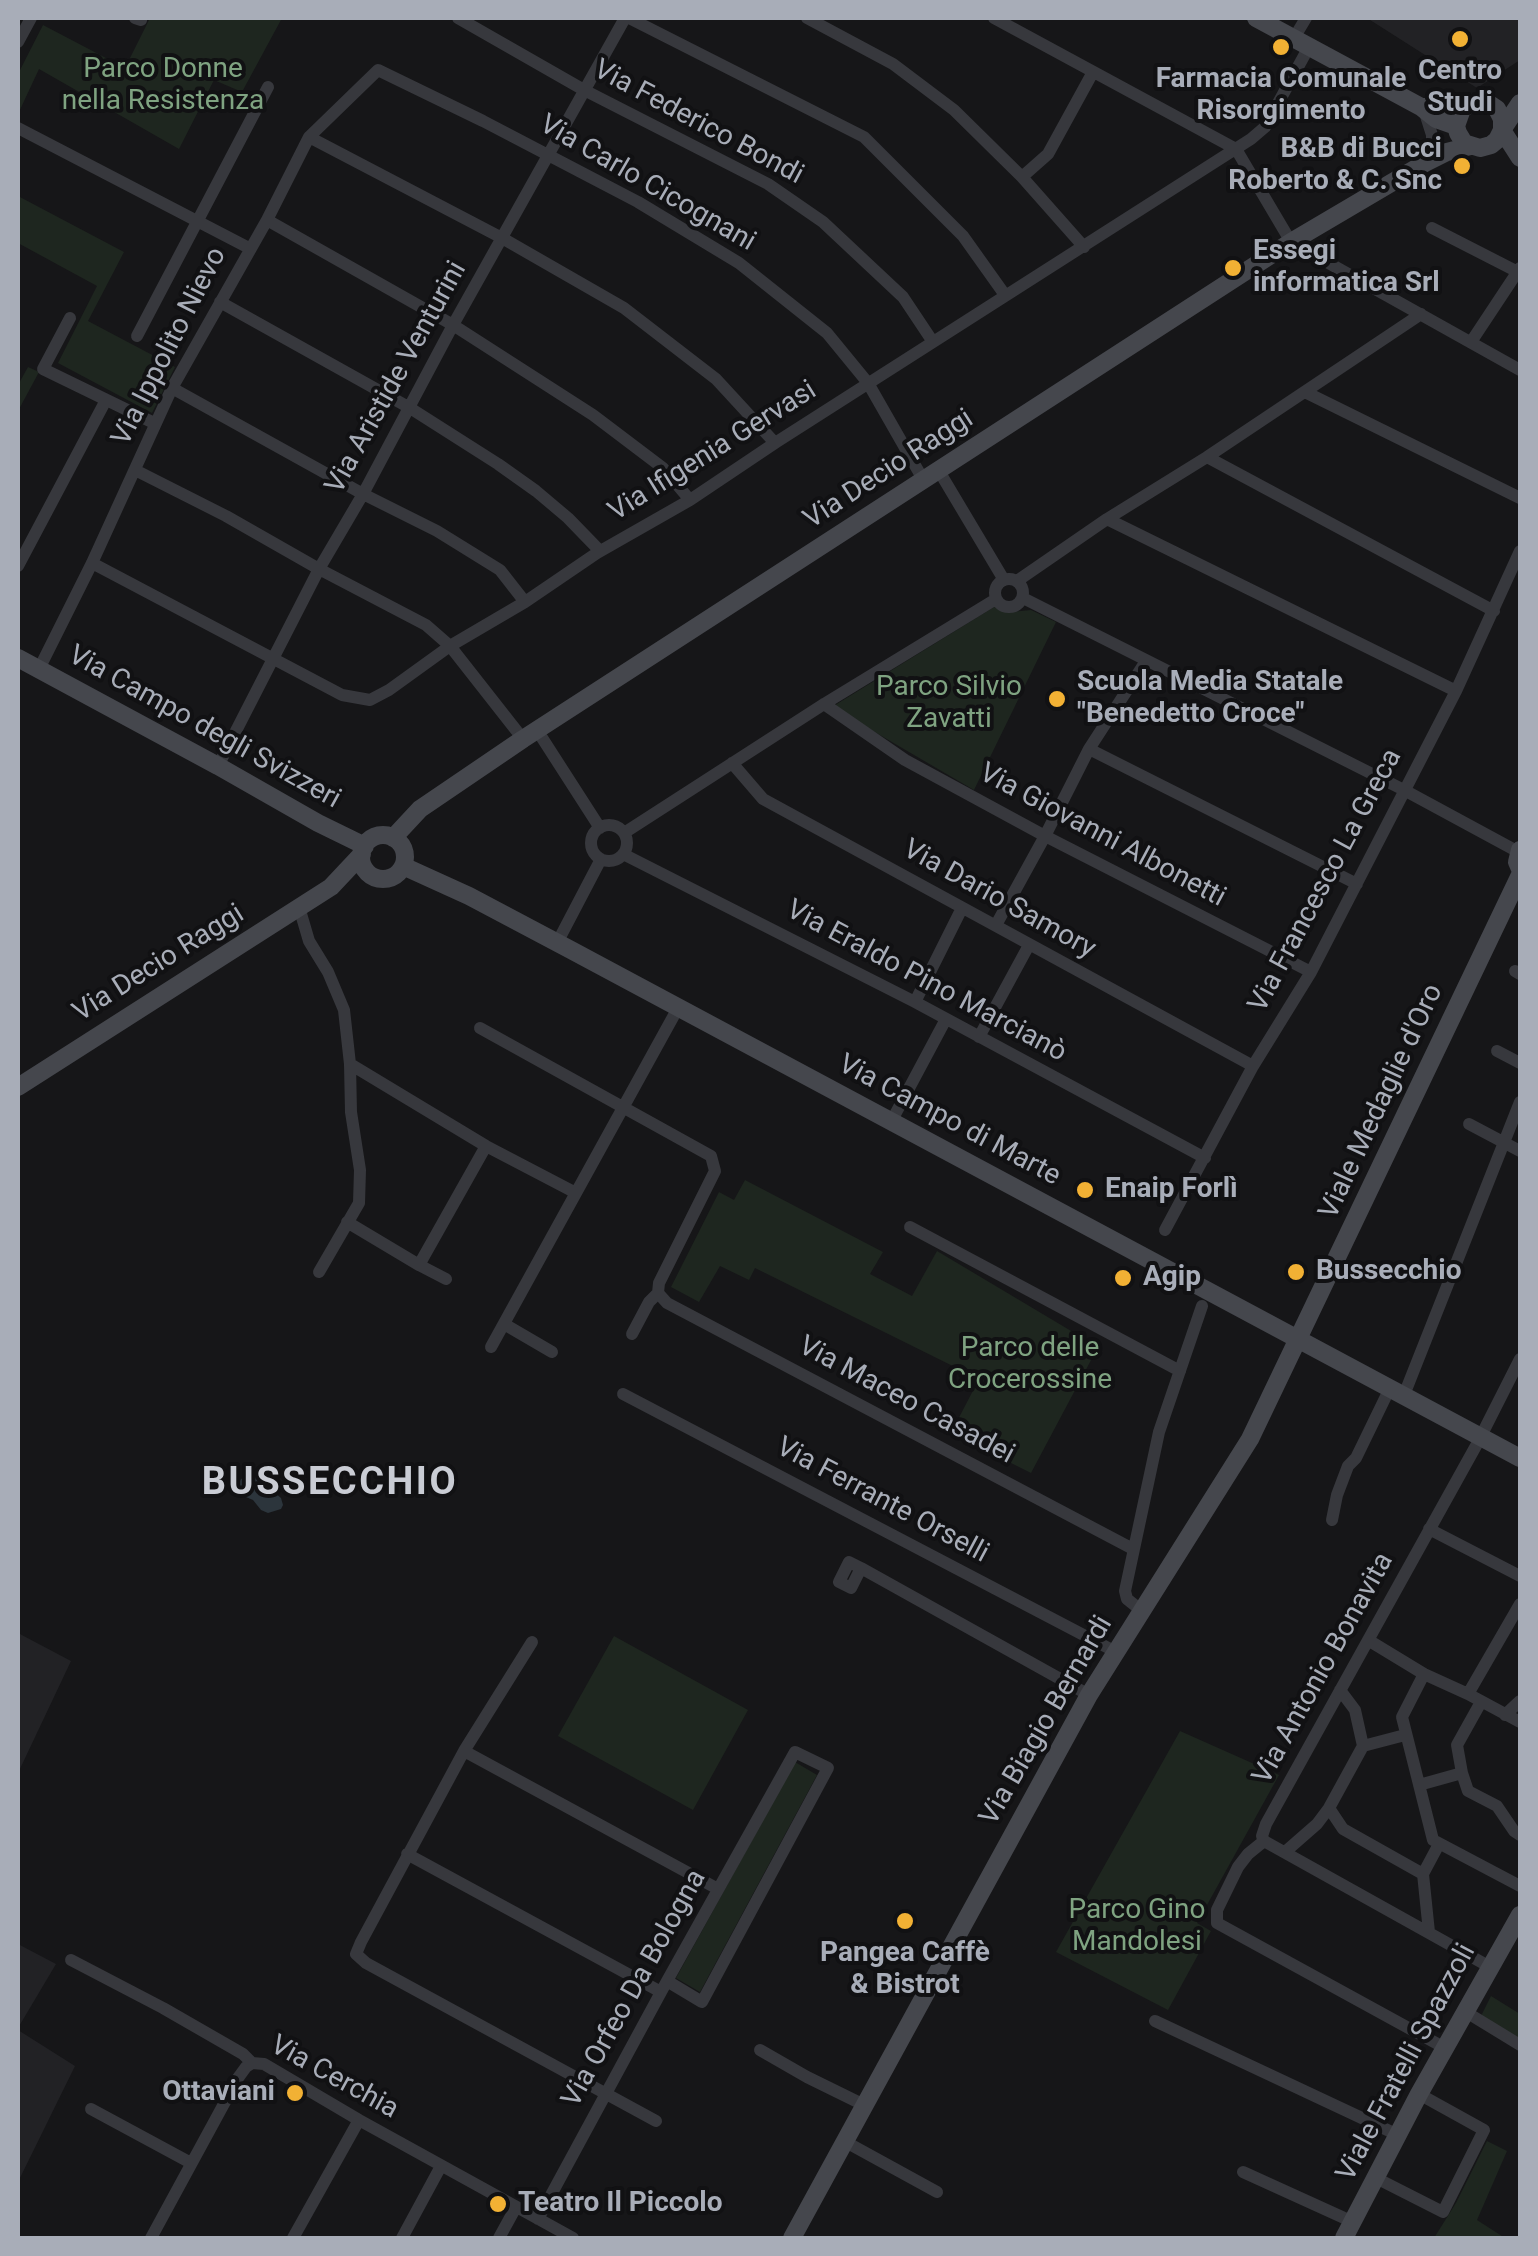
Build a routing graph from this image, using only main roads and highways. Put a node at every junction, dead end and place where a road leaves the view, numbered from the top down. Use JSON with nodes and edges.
{"nodes":[{"id":1,"x":1256,"y":18,"type":"edge"},
{"id":2,"x":1520,"y":101,"type":"edge"},
{"id":3,"x":1488,"y":103,"type":"junction"},
{"id":4,"x":1502,"y":130,"type":"junction"},
{"id":5,"x":1466,"y":132,"type":"junction"},
{"id":6,"x":1520,"y":158,"type":"edge"},
{"id":7,"x":1520,"y":166,"type":"edge"},
{"id":8,"x":18,"y":658,"type":"edge"},
{"id":9,"x":393,"y":838,"type":"junction"},
{"id":10,"x":363,"y":850,"type":"junction"},
{"id":11,"x":1520,"y":862,"type":"edge"},
{"id":12,"x":403,"y":866,"type":"junction"},
{"id":13,"x":377,"y":878,"type":"junction"},
{"id":14,"x":331,"y":887,"type":"junction"},
{"id":15,"x":18,"y":1086,"type":"edge"},
{"id":16,"x":1299,"y":1340,"type":"junction"},
{"id":17,"x":1520,"y":1458,"type":"edge"},
{"id":18,"x":1142,"y":1611,"type":"joint"},
{"id":19,"x":1520,"y":1915,"type":"edge"},
{"id":20,"x":1348,"y":2230,"type":"edge"},
{"id":21,"x":792,"y":2238,"type":"edge"}],
"edges":[{"from":1,"to":5,"type":"main road"},
{"from":2,"to":3,"type":"main road","name":"Via Decio Raggi"},
{"from":2,"to":4,"type":"main road","name":"Via Decio Raggi"},
{"from":3,"to":4,"type":"main road"},
{"from":3,"to":5,"type":"main road","name":"Via Decio Raggi"},
{"from":4,"to":5,"type":"main road","name":"Via Decio Raggi"},
{"from":4,"to":6,"type":"main road"},
{"from":5,"to":7,"type":"main road"},
{"from":5,"to":9,"type":"main road","name":"Via Decio Raggi"},
{"from":8,"to":10,"type":"main road","name":"Via Campo degli Svizzeri"},
{"from":9,"to":10,"type":"main road"},
{"from":9,"to":12,"type":"main road"},
{"from":10,"to":13,"type":"main road"},
{"from":10,"to":14,"type":"main road","name":"Via Decio Raggi"},
{"from":11,"to":16,"type":"main road","name":"Viale Medaglie d'Oro"},
{"from":12,"to":13,"type":"main road"},
{"from":12,"to":16,"type":"main road","name":"Via Campo di Marte"},
{"from":13,"to":14,"type":"main road","name":"Via Decio Raggi"},
{"from":14,"to":15,"type":"main road","name":"Via Decio Raggi"},
{"from":16,"to":17,"type":"main road","name":"Via Campo di Marte"},
{"from":16,"to":18,"type":"main road","name":"Viale Medaglie d'Oro"},
{"from":18,"to":21,"type":"main road","name":"Via Biagio Bernardi"},
{"from":19,"to":20,"type":"main road","name":"Viale Fratelli Spazzoli"}]}
